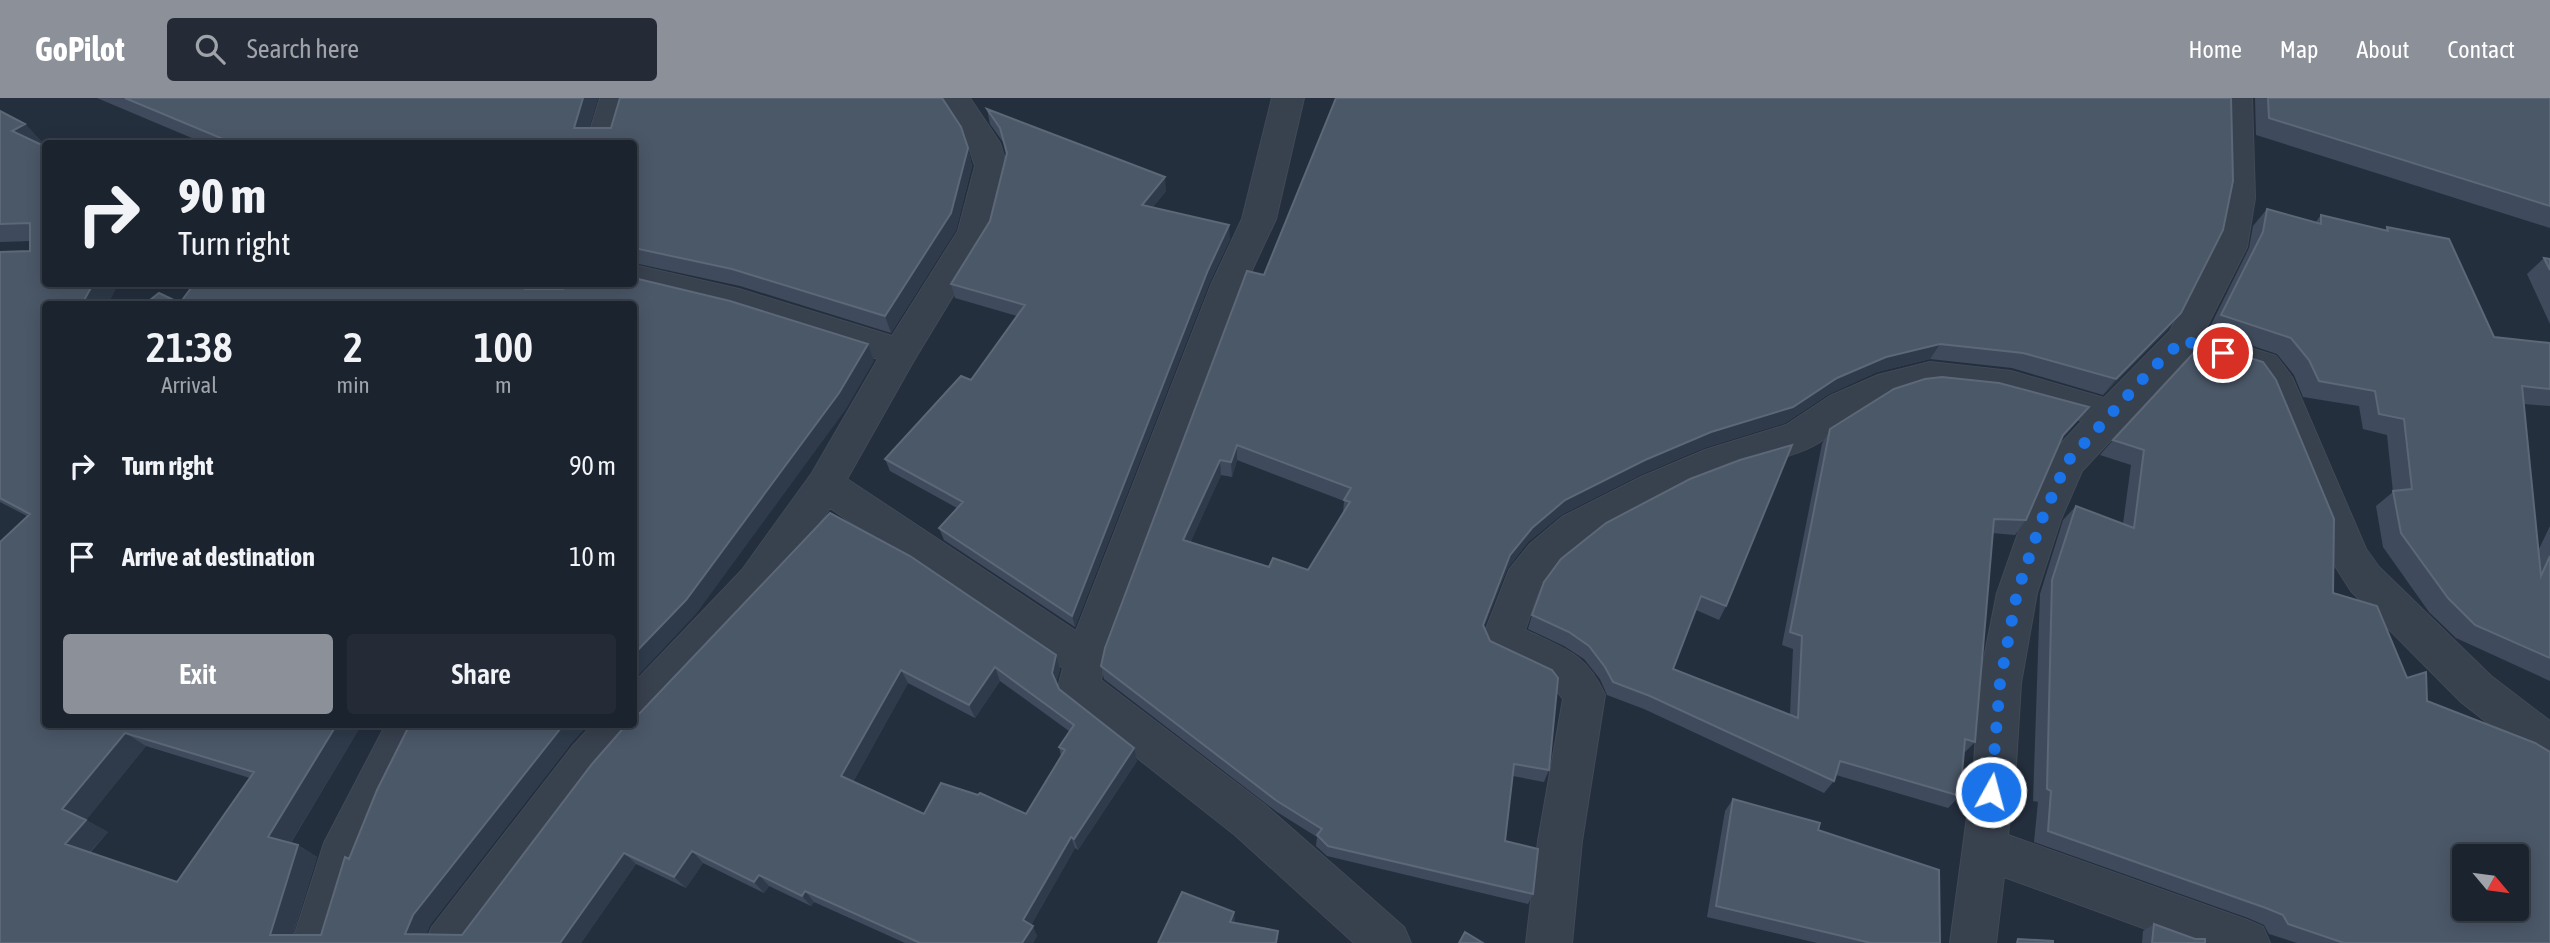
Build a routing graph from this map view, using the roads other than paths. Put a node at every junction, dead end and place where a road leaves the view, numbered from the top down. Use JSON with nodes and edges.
{"nodes":[{"id":1,"x":616,"y":98,"type":"edge"},
{"id":2,"x":954,"y":98,"type":"edge"},
{"id":3,"x":1289,"y":98,"type":"edge"},
{"id":4,"x":2236,"y":98,"type":"edge"},
{"id":5,"x":604,"y":140,"type":"edge"},
{"id":6,"x":637,"y":279,"type":"edge"},
{"id":7,"x":2183,"y":340,"type":"junction"},
{"id":8,"x":900,"y":352,"type":"junction"},
{"id":9,"x":2111,"y":415,"type":"junction"},
{"id":10,"x":825,"y":484,"type":"junction"},
{"id":11,"x":1085,"y":660,"type":"junction"},
{"id":12,"x":637,"y":708,"type":"edge"},
{"id":13,"x":406,"y":728,"type":"edge"},
{"id":14,"x":617,"y":728,"type":"edge"},
{"id":15,"x":2550,"y":746,"type":"edge"},
{"id":16,"x":1984,"y":848,"type":"junction"},
{"id":17,"x":315,"y":943,"type":"edge"},
{"id":18,"x":448,"y":943,"type":"edge"},
{"id":19,"x":1388,"y":943,"type":"edge"},
{"id":20,"x":1549,"y":943,"type":"edge"},
{"id":21,"x":1973,"y":943,"type":"edge"},
{"id":22,"x":2247,"y":943,"type":"edge"}],
"edges":[{"from":1,"to":5,"type":"street"},
{"from":2,"to":8,"type":"street"},
{"from":3,"to":11,"type":"street"},
{"from":4,"to":7,"type":"street"},
{"from":6,"to":8,"type":"street"},
{"from":7,"to":9,"type":"street"},
{"from":7,"to":15,"type":"street"},
{"from":8,"to":10,"type":"street"},
{"from":9,"to":16,"type":"street"},
{"from":9,"to":20,"type":"street"},
{"from":10,"to":11,"type":"street"},
{"from":10,"to":12,"type":"street"},
{"from":11,"to":19,"type":"street"},
{"from":13,"to":17,"type":"street"},
{"from":14,"to":18,"type":"street"},
{"from":16,"to":21,"type":"street"},
{"from":16,"to":22,"type":"street"}]}
